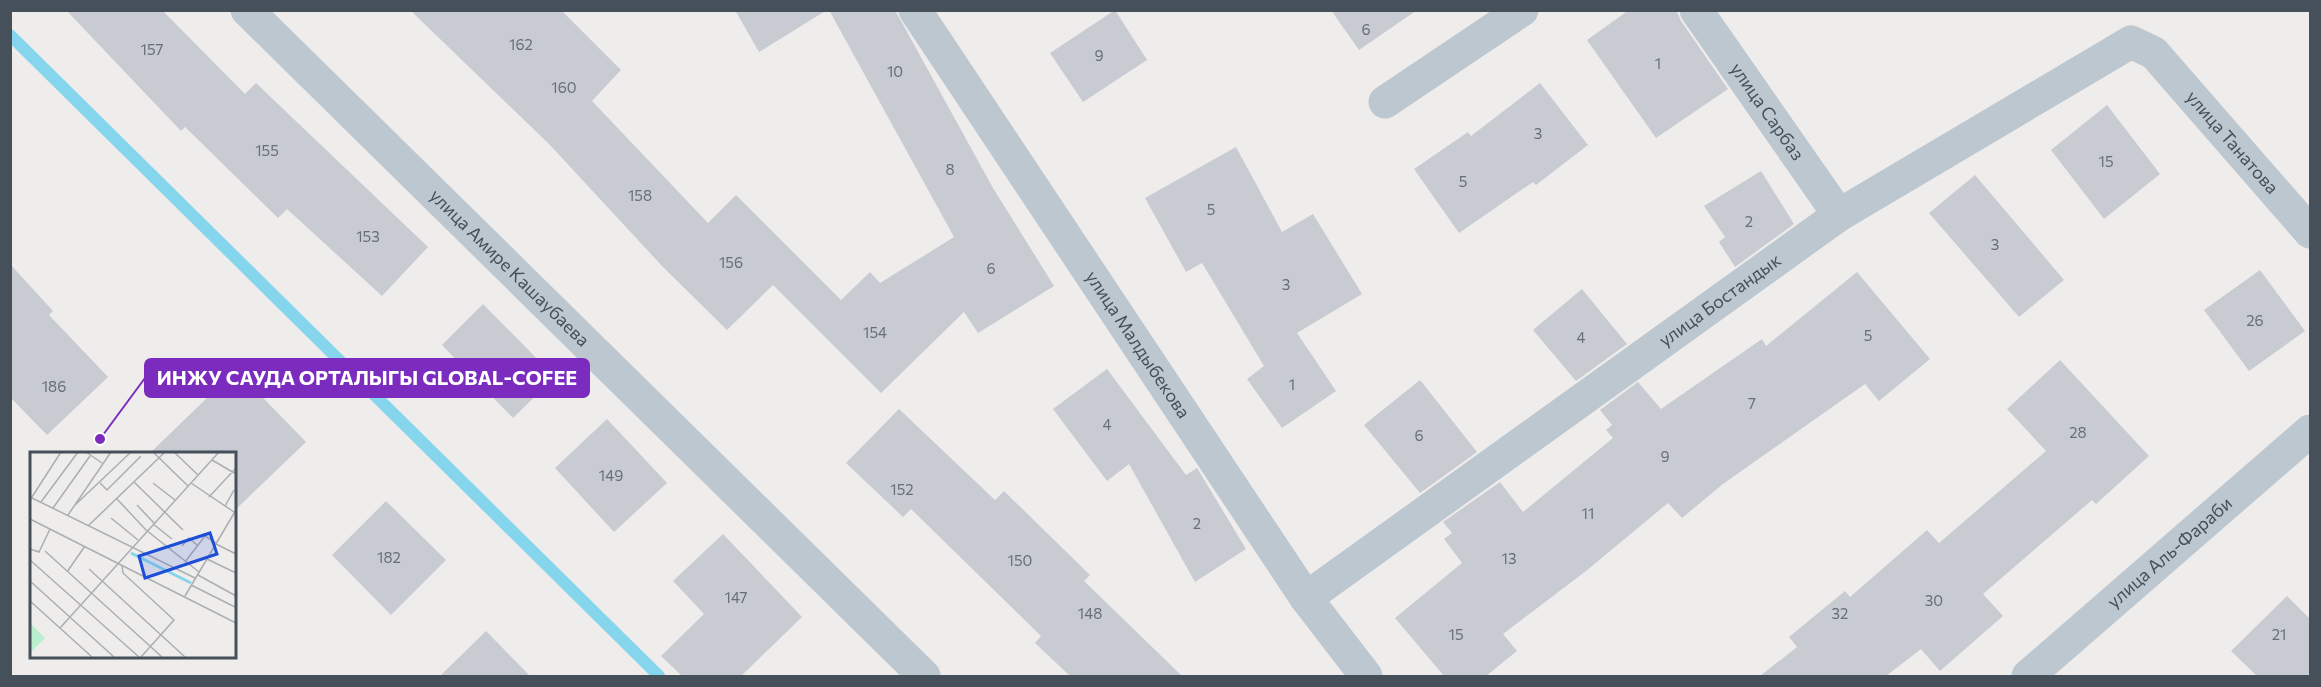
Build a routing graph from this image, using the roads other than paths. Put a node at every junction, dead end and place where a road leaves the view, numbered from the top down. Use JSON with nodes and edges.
{"nodes":[{"id":1,"x":247,"y":10,"type":"edge"},
{"id":2,"x":915,"y":10,"type":"edge"},
{"id":3,"x":1522,"y":10,"type":"edge"},
{"id":4,"x":1696,"y":10,"type":"edge"},
{"id":5,"x":2154,"y":53,"type":"joint"},
{"id":6,"x":1384,"y":102,"type":"dead end"},
{"id":7,"x":1839,"y":214,"type":"junction"},
{"id":8,"x":2310,"y":232,"type":"edge"},
{"id":9,"x":2310,"y":430,"type":"edge"},
{"id":10,"x":1306,"y":598,"type":"junction"},
{"id":11,"x":924,"y":676,"type":"edge"},
{"id":12,"x":1366,"y":676,"type":"edge"},
{"id":13,"x":2028,"y":676,"type":"edge"}],
"edges":[{"from":1,"to":11,"type":"street","name":"улица Амире Кашаубаева"},
{"from":2,"to":10,"type":"street","name":"улица Малдыбекова"},
{"from":3,"to":6,"type":"street"},
{"from":4,"to":7,"type":"street","name":"улица Сарбаз"},
{"from":5,"to":7,"type":"street","name":"улица Бостандык"},
{"from":5,"to":8,"type":"street","name":"улица Танатова"},
{"from":7,"to":10,"type":"street","name":"улица Бостандык"},
{"from":9,"to":13,"type":"street","name":"улица Аль-Фараби"},
{"from":10,"to":12,"type":"street","name":"улица Малдыбекова"}]}
